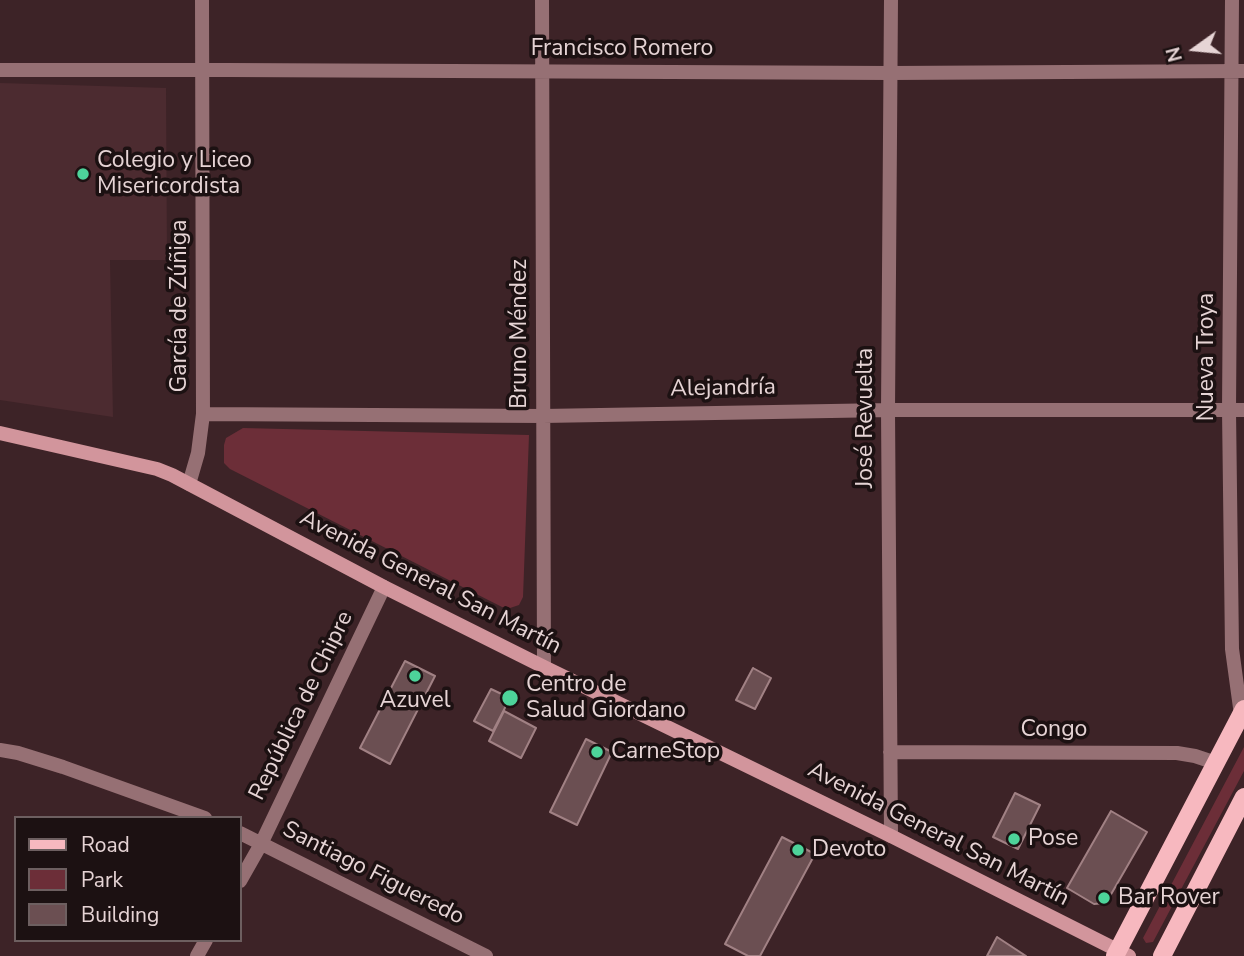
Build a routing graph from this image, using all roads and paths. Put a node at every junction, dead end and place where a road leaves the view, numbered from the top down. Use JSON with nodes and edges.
{"nodes":[{"id":1,"x":202,"y":0,"type":"edge"},
{"id":2,"x":542,"y":0,"type":"edge"},
{"id":3,"x":891,"y":0,"type":"edge"},
{"id":4,"x":1232,"y":0,"type":"edge"},
{"id":5,"x":0,"y":70,"type":"edge"},
{"id":6,"x":202,"y":70,"type":"junction"},
{"id":7,"x":1238,"y":71,"type":"edge"},
{"id":8,"x":542,"y":72,"type":"junction"},
{"id":9,"x":891,"y":74,"type":"junction"},
{"id":10,"x":888,"y":410,"type":"junction"},
{"id":11,"x":1229,"y":410,"type":"junction"},
{"id":12,"x":1244,"y":411,"type":"edge"},
{"id":13,"x":202,"y":414,"type":"junction"},
{"id":14,"x":543,"y":416,"type":"junction"},
{"id":15,"x":0,"y":433,"type":"edge"},
{"id":16,"x":190,"y":484,"type":"junction"},
{"id":17,"x":384,"y":587,"type":"junction"},
{"id":18,"x":544,"y":667,"type":"junction"},
{"id":19,"x":1242,"y":712,"type":"edge"},
{"id":20,"x":0,"y":750,"type":"edge"},
{"id":21,"x":890,"y":752,"type":"junction"},
{"id":22,"x":1216,"y":763,"type":"junction"},
{"id":23,"x":1244,"y":797,"type":"edge"},
{"id":24,"x":199,"y":816,"type":"edge"},
{"id":25,"x":242,"y":834,"type":"edge"},
{"id":26,"x":891,"y":836,"type":"junction"},
{"id":27,"x":261,"y":844,"type":"junction"},
{"id":28,"x":242,"y":877,"type":"edge"},
{"id":29,"x":1121,"y":954,"type":"edge"},
{"id":30,"x":486,"y":956,"type":"edge"},
{"id":31,"x":1162,"y":956,"type":"edge"}],
"edges":[{"from":1,"to":6,"type":"street","name":"García de Zúñiga"},
{"from":2,"to":8,"type":"street","name":"Bruno Méndez"},
{"from":3,"to":9,"type":"street","name":"José Revuelta"},
{"from":4,"to":7,"type":"street","name":"Nueva Troya"},
{"from":5,"to":6,"type":"street","name":"Francisco Romero"},
{"from":6,"to":8,"type":"street","name":"Francisco Romero"},
{"from":6,"to":13,"type":"street","name":"García de Zúñiga"},
{"from":7,"to":9,"type":"street","name":"Francisco Romero"},
{"from":7,"to":11,"type":"street","name":"Nueva Troya"},
{"from":8,"to":9,"type":"street","name":"Francisco Romero"},
{"from":8,"to":14,"type":"street","name":"Bruno Méndez"},
{"from":9,"to":10,"type":"street","name":"José Revuelta"},
{"from":10,"to":11,"type":"street","name":"Alejandría"},
{"from":10,"to":14,"type":"street","name":"Alejandría"},
{"from":10,"to":21,"type":"street","name":"José Revuelta"},
{"from":11,"to":12,"type":"street","name":"Alejandría"},
{"from":11,"to":19,"type":"street","name":"Nueva Troya"},
{"from":13,"to":14,"type":"street","name":"Alejandría"},
{"from":13,"to":16,"type":"street","name":"García de Zúñiga"},
{"from":14,"to":18,"type":"street","name":"Bruno Méndez"},
{"from":15,"to":16,"type":"main road","name":"Avenida General San Martín"},
{"from":16,"to":17,"type":"main road","name":"Avenida General San Martín"},
{"from":17,"to":18,"type":"main road","name":"Avenida General San Martín"},
{"from":17,"to":27,"type":"street","name":"República de Chipre"},
{"from":18,"to":26,"type":"main road","name":"Avenida General San Martín"},
{"from":19,"to":22,"type":"main road"},
{"from":20,"to":24,"type":"street"},
{"from":21,"to":22,"type":"street","name":"Congo"},
{"from":21,"to":26,"type":"street","name":"José Revuelta"},
{"from":22,"to":29,"type":"main road"},
{"from":23,"to":31,"type":"main road"},
{"from":25,"to":27,"type":"street","name":"Santiago Figueredo"},
{"from":26,"to":29,"type":"main road","name":"Avenida General San Martín"},
{"from":27,"to":28,"type":"street","name":"República de Chipre"},
{"from":27,"to":30,"type":"street","name":"Santiago Figueredo"}]}
